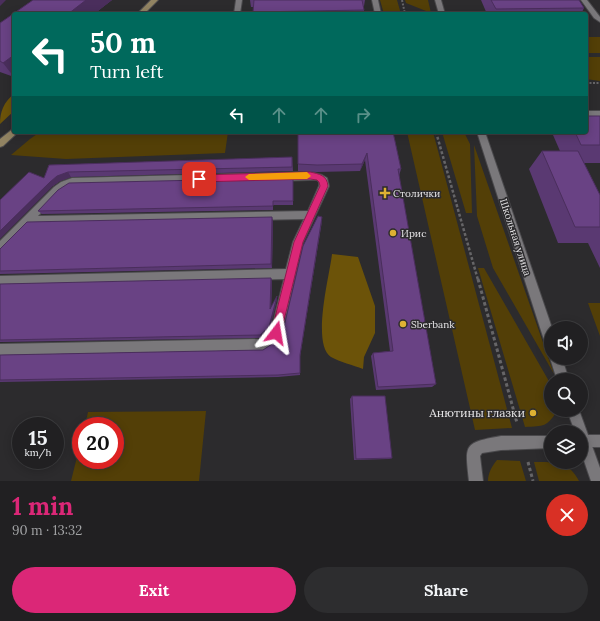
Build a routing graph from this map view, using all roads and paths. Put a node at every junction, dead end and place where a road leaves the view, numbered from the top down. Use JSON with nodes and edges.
{"nodes":[{"id":1,"x":156,"y":0,"type":"edge"},
{"id":2,"x":239,"y":0,"type":"edge"},
{"id":3,"x":375,"y":0,"type":"edge"},
{"id":4,"x":402,"y":0,"type":"edge"},
{"id":5,"x":438,"y":0,"type":"edge"},
{"id":6,"x":584,"y":0,"type":"edge"},
{"id":7,"x":142,"y":12,"type":"edge"},
{"id":8,"x":237,"y":12,"type":"edge"},
{"id":9,"x":378,"y":12,"type":"edge"},
{"id":10,"x":405,"y":12,"type":"edge"},
{"id":11,"x":441,"y":12,"type":"edge"},
{"id":12,"x":600,"y":20,"type":"edge"},
{"id":13,"x":588,"y":83,"type":"edge"},
{"id":14,"x":600,"y":83,"type":"edge"},
{"id":15,"x":588,"y":114,"type":"edge"},
{"id":16,"x":600,"y":114,"type":"edge"},
{"id":17,"x":12,"y":133,"type":"edge"},
{"id":18,"x":437,"y":134,"type":"edge"},
{"id":19,"x":482,"y":134,"type":"edge"},
{"id":20,"x":0,"y":144,"type":"edge"},
{"id":21,"x":311,"y":215,"type":"junction"},
{"id":22,"x":28,"y":220,"type":"junction"},
{"id":23,"x":0,"y":248,"type":"edge"},
{"id":24,"x":291,"y":274,"type":"junction"},
{"id":25,"x":0,"y":281,"type":"edge"},
{"id":26,"x":544,"y":322,"type":"edge"},
{"id":27,"x":0,"y":350,"type":"edge"},
{"id":28,"x":588,"y":438,"type":"edge"},
{"id":29,"x":600,"y":441,"type":"edge"},
{"id":30,"x":522,"y":442,"type":"junction"},
{"id":31,"x":544,"y":442,"type":"edge"},
{"id":32,"x":588,"y":454,"type":"edge"},
{"id":33,"x":476,"y":481,"type":"edge"},
{"id":34,"x":533,"y":481,"type":"edge"},
{"id":35,"x":598,"y":481,"type":"edge"}],
"edges":[{"from":1,"to":7,"type":"street"},
{"from":2,"to":8,"type":"street"},
{"from":3,"to":9,"type":"street"},
{"from":4,"to":10,"type":"path"},
{"from":5,"to":11,"type":"street"},
{"from":6,"to":12,"type":"street"},
{"from":13,"to":14,"type":"path"},
{"from":15,"to":16,"type":"street"},
{"from":17,"to":20,"type":"street"},
{"from":18,"to":30,"type":"path"},
{"from":19,"to":26,"type":"street","name":"Школьная улица"},
{"from":21,"to":22,"type":"street"},
{"from":21,"to":22,"type":"street"},
{"from":21,"to":24,"type":"street"},
{"from":22,"to":23,"type":"street"},
{"from":24,"to":25,"type":"street"},
{"from":24,"to":27,"type":"street"},
{"from":28,"to":29,"type":"street"},
{"from":30,"to":31,"type":"street"},
{"from":30,"to":33,"type":"street"},
{"from":30,"to":34,"type":"path"},
{"from":32,"to":35,"type":"street"}]}
